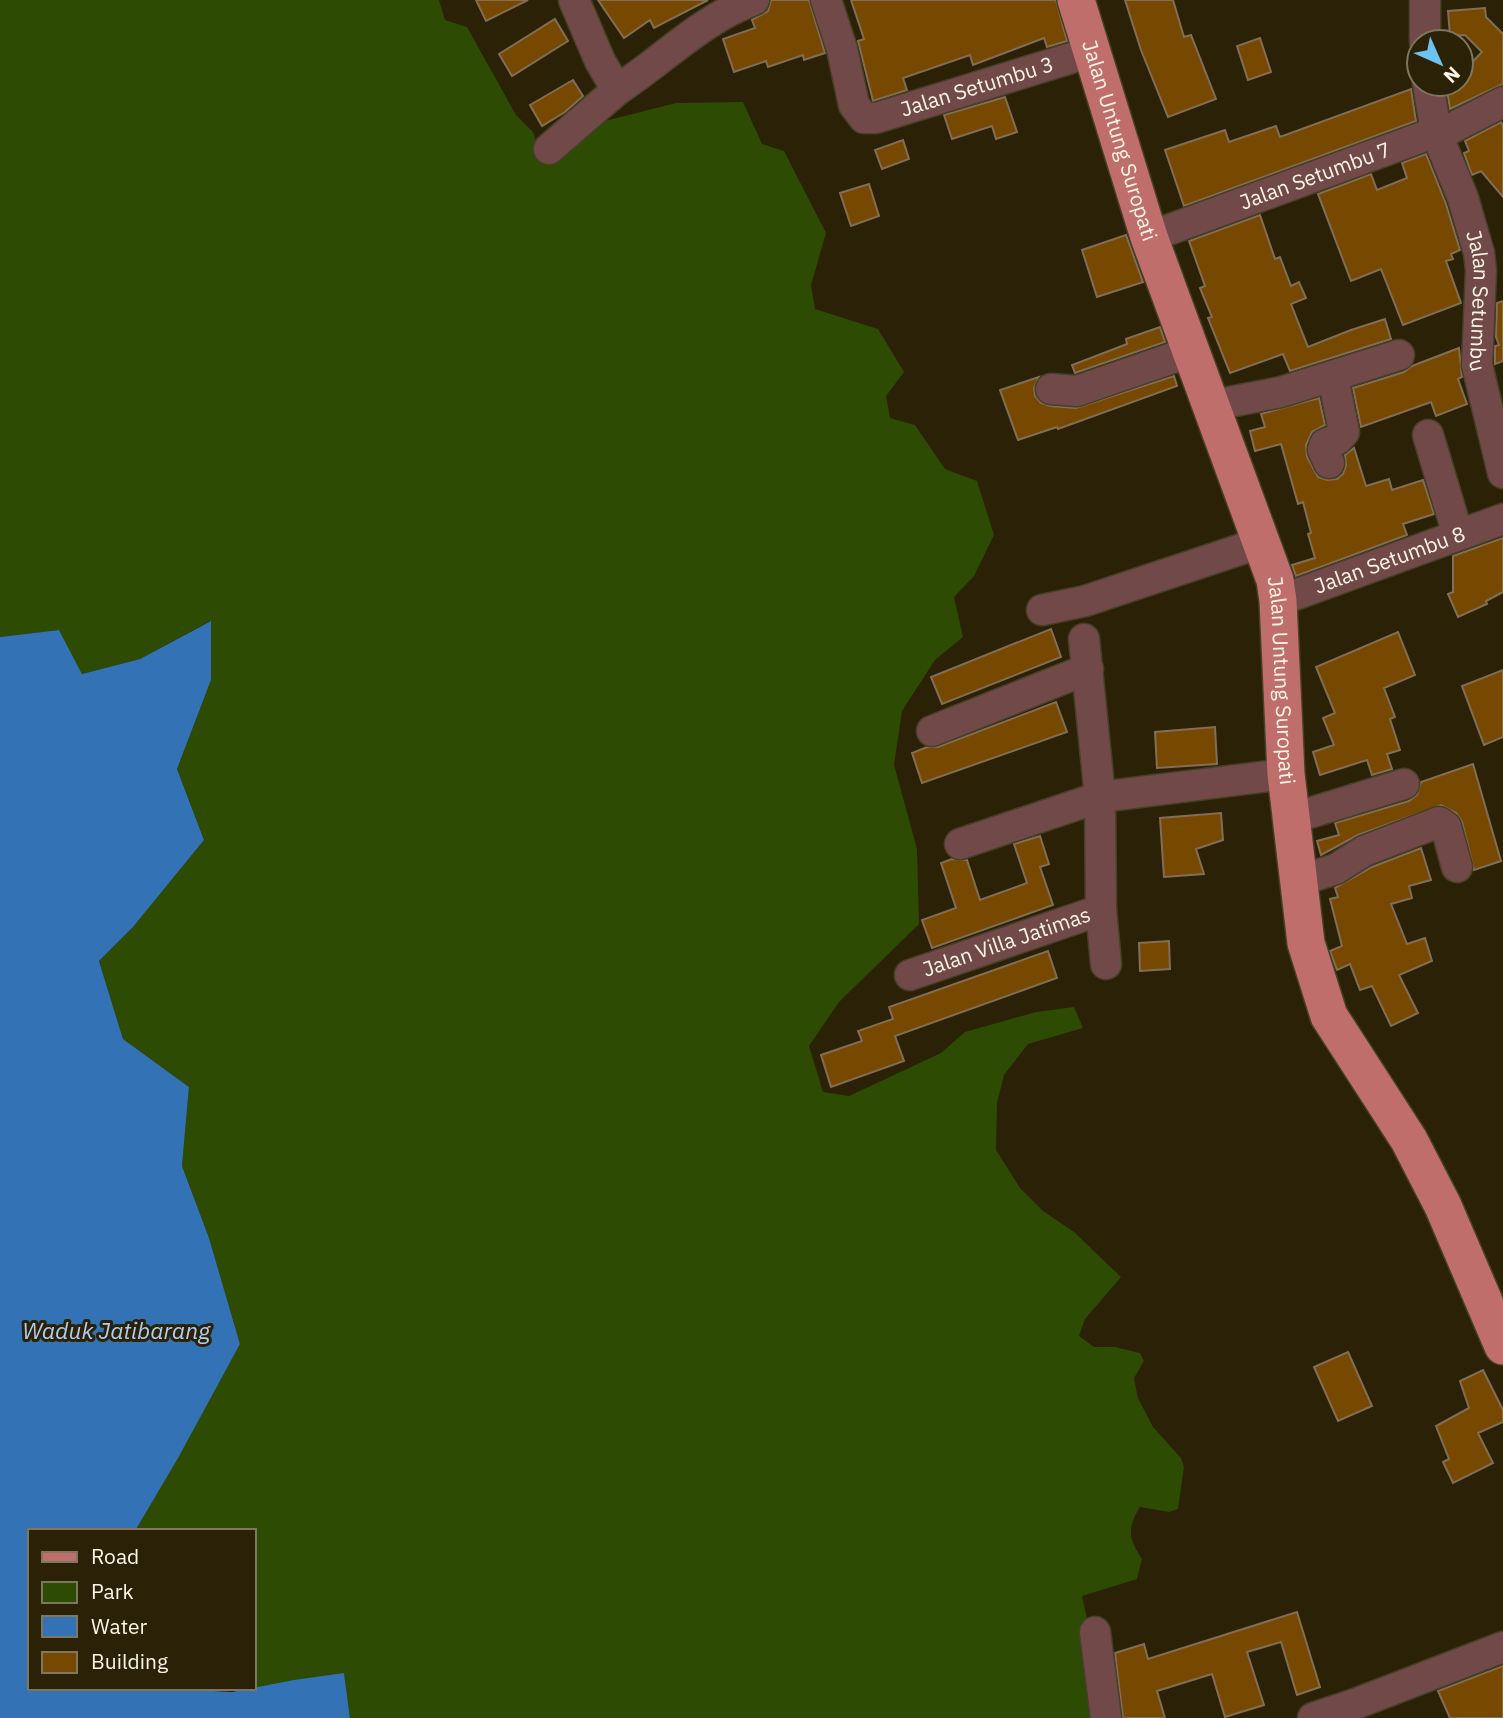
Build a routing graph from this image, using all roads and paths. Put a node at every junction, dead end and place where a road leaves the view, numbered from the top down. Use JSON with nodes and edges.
{"nodes":[{"id":1,"x":574,"y":0,"type":"edge"},
{"id":2,"x":754,"y":0,"type":"edge"},
{"id":3,"x":826,"y":0,"type":"edge"},
{"id":4,"x":1076,"y":0,"type":"edge"},
{"id":5,"x":1425,"y":0,"type":"edge"},
{"id":6,"x":1425,"y":28,"type":"edge"},
{"id":7,"x":1091,"y":52,"type":"junction"},
{"id":8,"x":617,"y":90,"type":"junction"},
{"id":9,"x":1430,"y":98,"type":"edge"},
{"id":10,"x":1503,"y":102,"type":"edge"},
{"id":11,"x":1436,"y":132,"type":"junction"},
{"id":12,"x":549,"y":149,"type":"dead end"},
{"id":13,"x":1149,"y":237,"type":"junction"},
{"id":14,"x":1492,"y":292,"type":"edge"},
{"id":15,"x":1190,"y":352,"type":"junction"},
{"id":16,"x":1399,"y":355,"type":"dead end"},
{"id":17,"x":1333,"y":377,"type":"junction"},
{"id":18,"x":1051,"y":389,"type":"dead end"},
{"id":19,"x":1209,"y":406,"type":"junction"},
{"id":20,"x":1429,"y":435,"type":"dead end"},
{"id":21,"x":1329,"y":463,"type":"dead end"},
{"id":22,"x":1503,"y":473,"type":"edge"},
{"id":23,"x":1503,"y":519,"type":"edge"},
{"id":24,"x":1458,"y":535,"type":"junction"},
{"id":25,"x":1263,"y":542,"type":"junction"},
{"id":26,"x":1278,"y":600,"type":"junction"},
{"id":27,"x":1042,"y":610,"type":"dead end"},
{"id":28,"x":1084,"y":639,"type":"dead end"},
{"id":29,"x":1087,"y":669,"type":"junction"},
{"id":30,"x":932,"y":731,"type":"dead end"},
{"id":31,"x":1286,"y":774,"type":"junction"},
{"id":32,"x":1404,"y":784,"type":"dead end"},
{"id":33,"x":1100,"y":797,"type":"junction"},
{"id":34,"x":1290,"y":819,"type":"junction"},
{"id":35,"x":960,"y":844,"type":"dead end"},
{"id":36,"x":1457,"y":867,"type":"dead end"},
{"id":37,"x":1298,"y":881,"type":"junction"},
{"id":38,"x":1101,"y":910,"type":"junction"},
{"id":39,"x":1106,"y":964,"type":"dead end"},
{"id":40,"x":910,"y":975,"type":"dead end"},
{"id":41,"x":1503,"y":1346,"type":"edge"},
{"id":42,"x":1095,"y":1632,"type":"dead end"},
{"id":43,"x":1503,"y":1647,"type":"edge"},
{"id":44,"x":1106,"y":1718,"type":"edge"},
{"id":45,"x":1313,"y":1718,"type":"edge"}],
"edges":[{"from":1,"to":8,"type":"street"},
{"from":2,"to":8,"type":"street"},
{"from":3,"to":7,"type":"street","name":"Jalan Setumbu 3"},
{"from":4,"to":7,"type":"main road","name":"Jalan Untung Suropati"},
{"from":5,"to":6,"type":"street"},
{"from":7,"to":13,"type":"main road","name":"Jalan Untung Suropati"},
{"from":8,"to":12,"type":"street"},
{"from":9,"to":11,"type":"street"},
{"from":10,"to":11,"type":"street","name":"Jalan Setumbu 7"},
{"from":11,"to":13,"type":"street","name":"Jalan Setumbu 7"},
{"from":11,"to":14,"type":"street","name":"Jalan Setumbu"},
{"from":13,"to":15,"type":"main road","name":"Jalan Untung Suropati"},
{"from":14,"to":22,"type":"street","name":"Jalan Setumbu"},
{"from":15,"to":18,"type":"street"},
{"from":15,"to":19,"type":"main road","name":"Jalan Untung Suropati"},
{"from":16,"to":17,"type":"street"},
{"from":17,"to":19,"type":"street"},
{"from":17,"to":21,"type":"street"},
{"from":19,"to":25,"type":"main road","name":"Jalan Untung Suropati"},
{"from":20,"to":24,"type":"street"},
{"from":23,"to":24,"type":"street","name":"Jalan Setumbu 8"},
{"from":24,"to":26,"type":"street","name":"Jalan Setumbu 8"},
{"from":25,"to":26,"type":"main road","name":"Jalan Untung Suropati"},
{"from":25,"to":27,"type":"street"},
{"from":26,"to":31,"type":"main road","name":"Jalan Untung Suropati"},
{"from":28,"to":29,"type":"street","name":"Jalan Villa Jatimas"},
{"from":29,"to":30,"type":"street"},
{"from":29,"to":33,"type":"street","name":"Jalan Villa Jatimas"},
{"from":31,"to":33,"type":"street"},
{"from":31,"to":34,"type":"main road","name":"Jalan Untung Suropati"},
{"from":32,"to":34,"type":"street"},
{"from":33,"to":35,"type":"street"},
{"from":33,"to":38,"type":"street","name":"Jalan Villa Jatimas"},
{"from":34,"to":37,"type":"main road","name":"Jalan Untung Suropati"},
{"from":36,"to":37,"type":"street"},
{"from":37,"to":41,"type":"main road","name":"Jalan Untung Suropati"},
{"from":38,"to":39,"type":"street","name":"Jalan Villa Jatimas"},
{"from":38,"to":40,"type":"street","name":"Jalan Villa Jatimas"},
{"from":42,"to":44,"type":"street"},
{"from":43,"to":45,"type":"street"}]}
